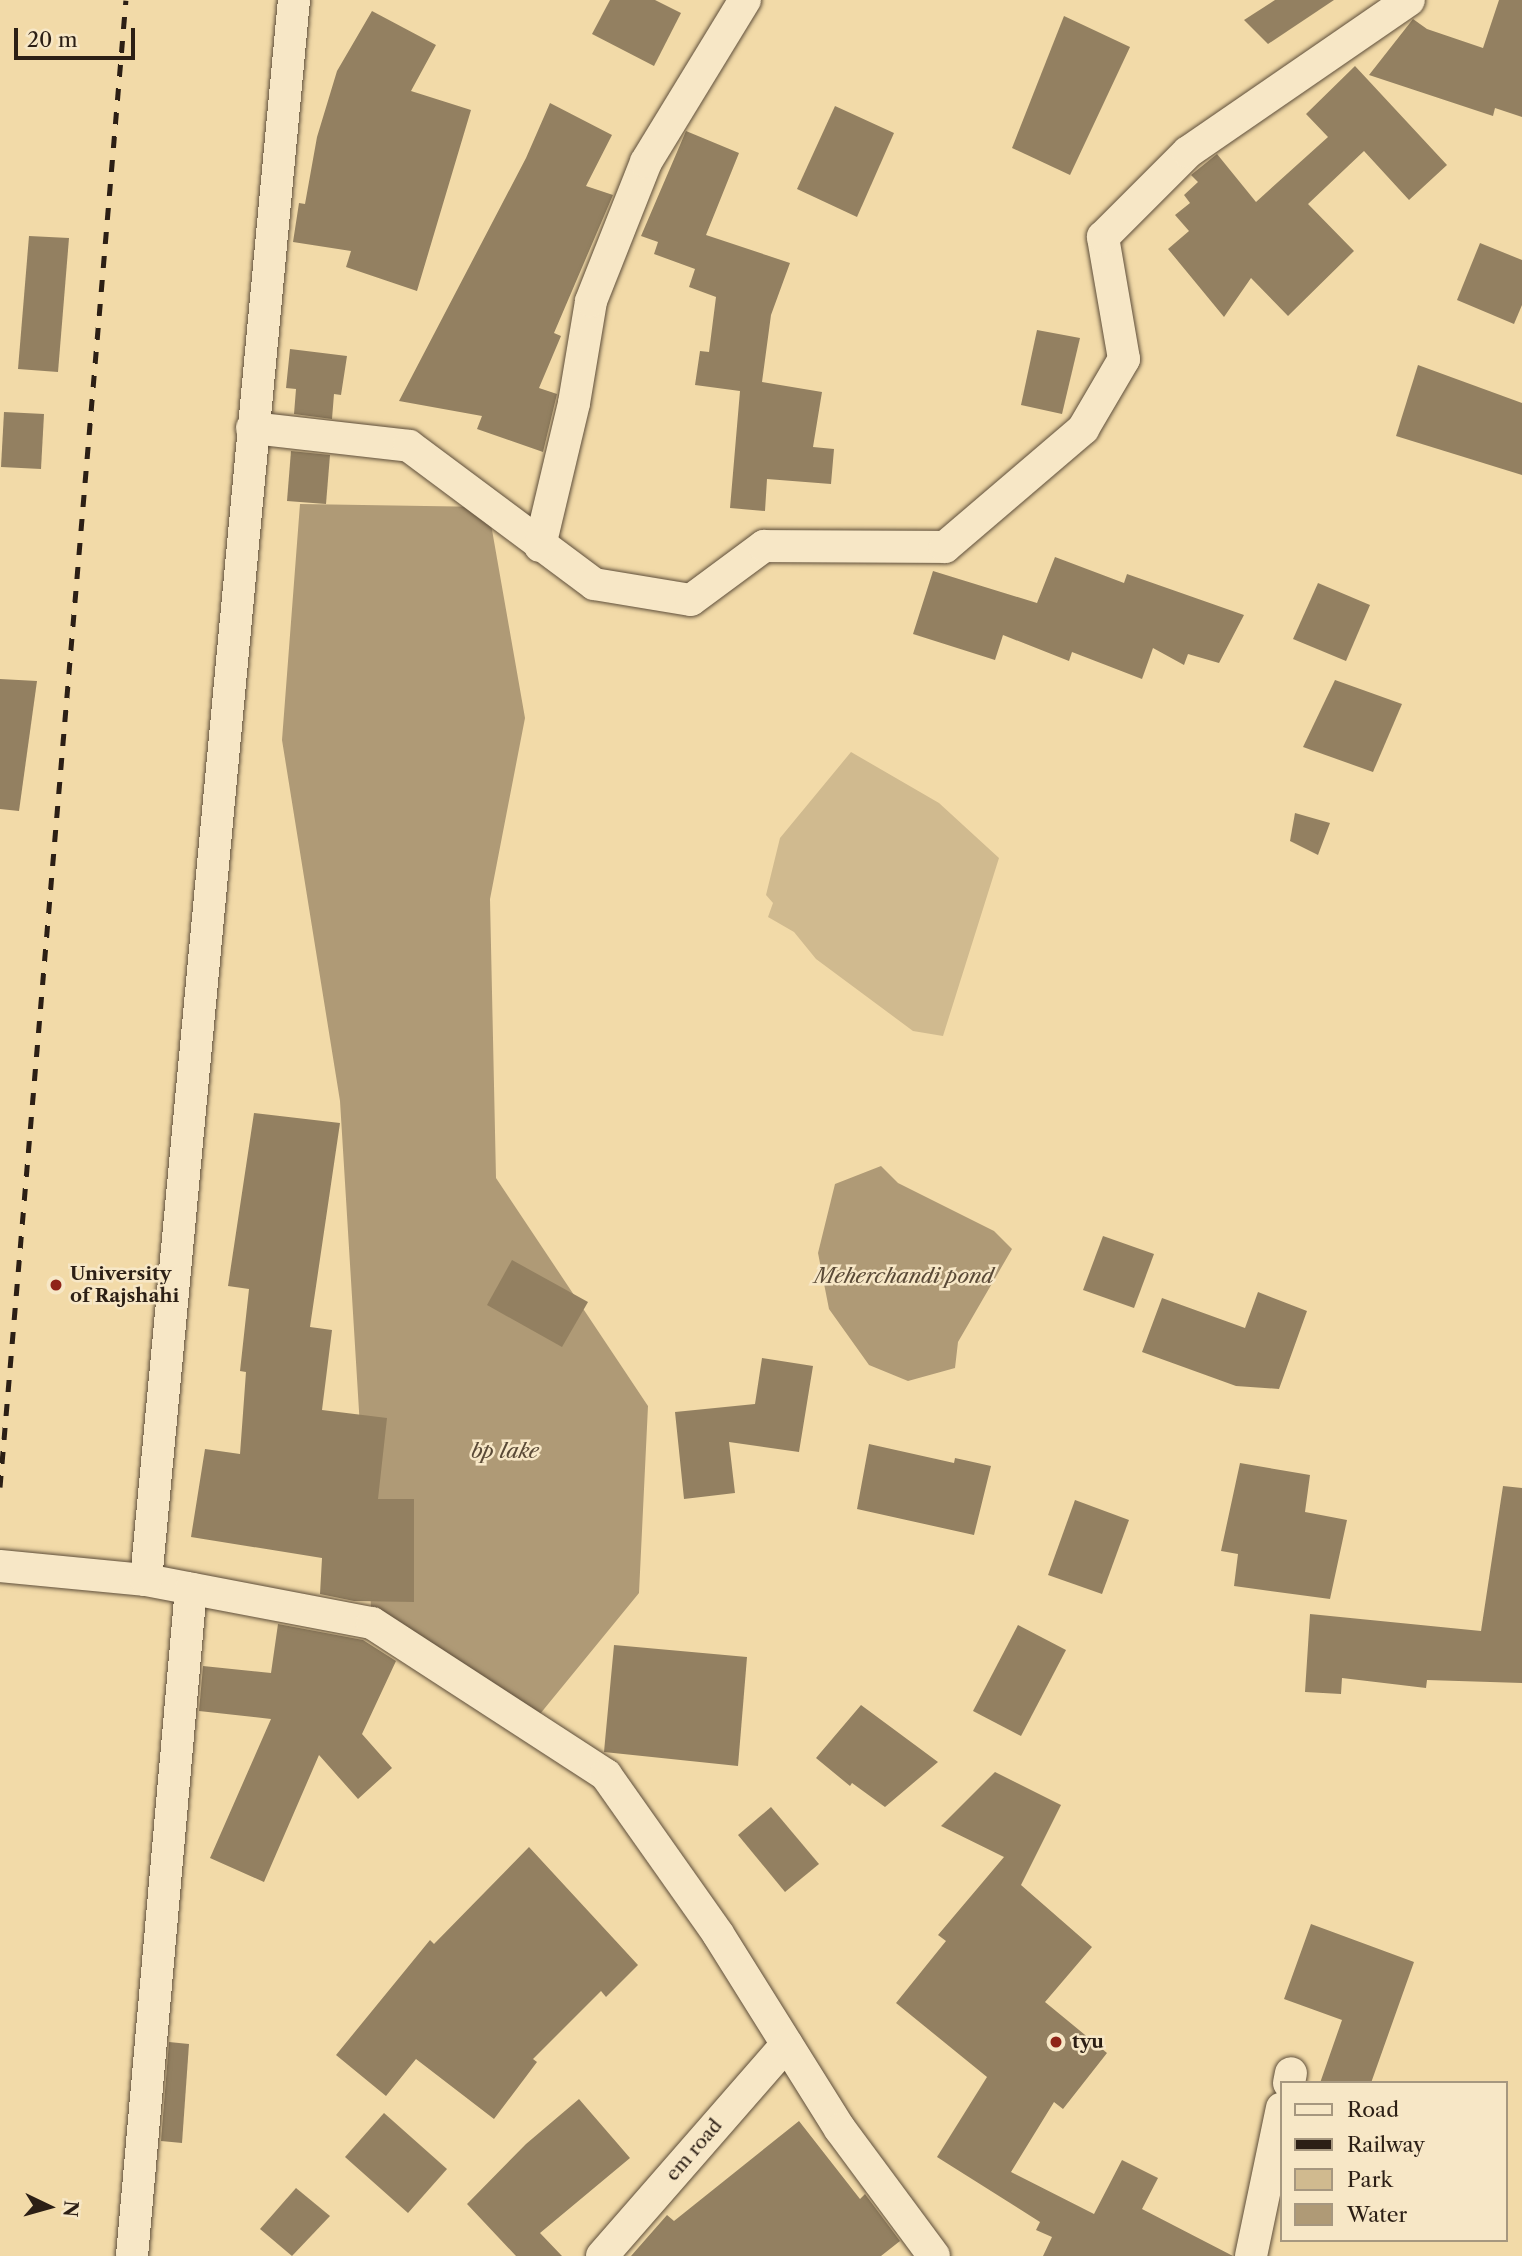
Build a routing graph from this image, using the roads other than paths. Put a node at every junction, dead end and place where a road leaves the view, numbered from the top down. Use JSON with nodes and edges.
{"nodes":[{"id":1,"x":294,"y":0,"type":"edge"},
{"id":2,"x":746,"y":0,"type":"edge"},
{"id":3,"x":1409,"y":0,"type":"edge"},
{"id":4,"x":253,"y":428,"type":"junction"},
{"id":5,"x":540,"y":546,"type":"junction"},
{"id":6,"x":0,"y":1566,"type":"edge"},
{"id":7,"x":146,"y":1580,"type":"junction"},
{"id":8,"x":191,"y":1589,"type":"junction"},
{"id":9,"x":787,"y":2044,"type":"junction"},
{"id":10,"x":1280,"y":2118,"type":"edge"},
{"id":11,"x":132,"y":2256,"type":"edge"},
{"id":12,"x":602,"y":2256,"type":"edge"},
{"id":13,"x":934,"y":2256,"type":"edge"},
{"id":14,"x":1251,"y":2256,"type":"edge"}],
"edges":[{"from":1,"to":4,"type":"street"},
{"from":2,"to":5,"type":"street"},
{"from":3,"to":5,"type":"street"},
{"from":4,"to":5,"type":"street"},
{"from":4,"to":7,"type":"street"},
{"from":6,"to":7,"type":"street"},
{"from":7,"to":8,"type":"street"},
{"from":8,"to":9,"type":"street"},
{"from":8,"to":11,"type":"street"},
{"from":9,"to":12,"type":"street","name":"em road"},
{"from":9,"to":13,"type":"street"},
{"from":10,"to":14,"type":"street"}]}
